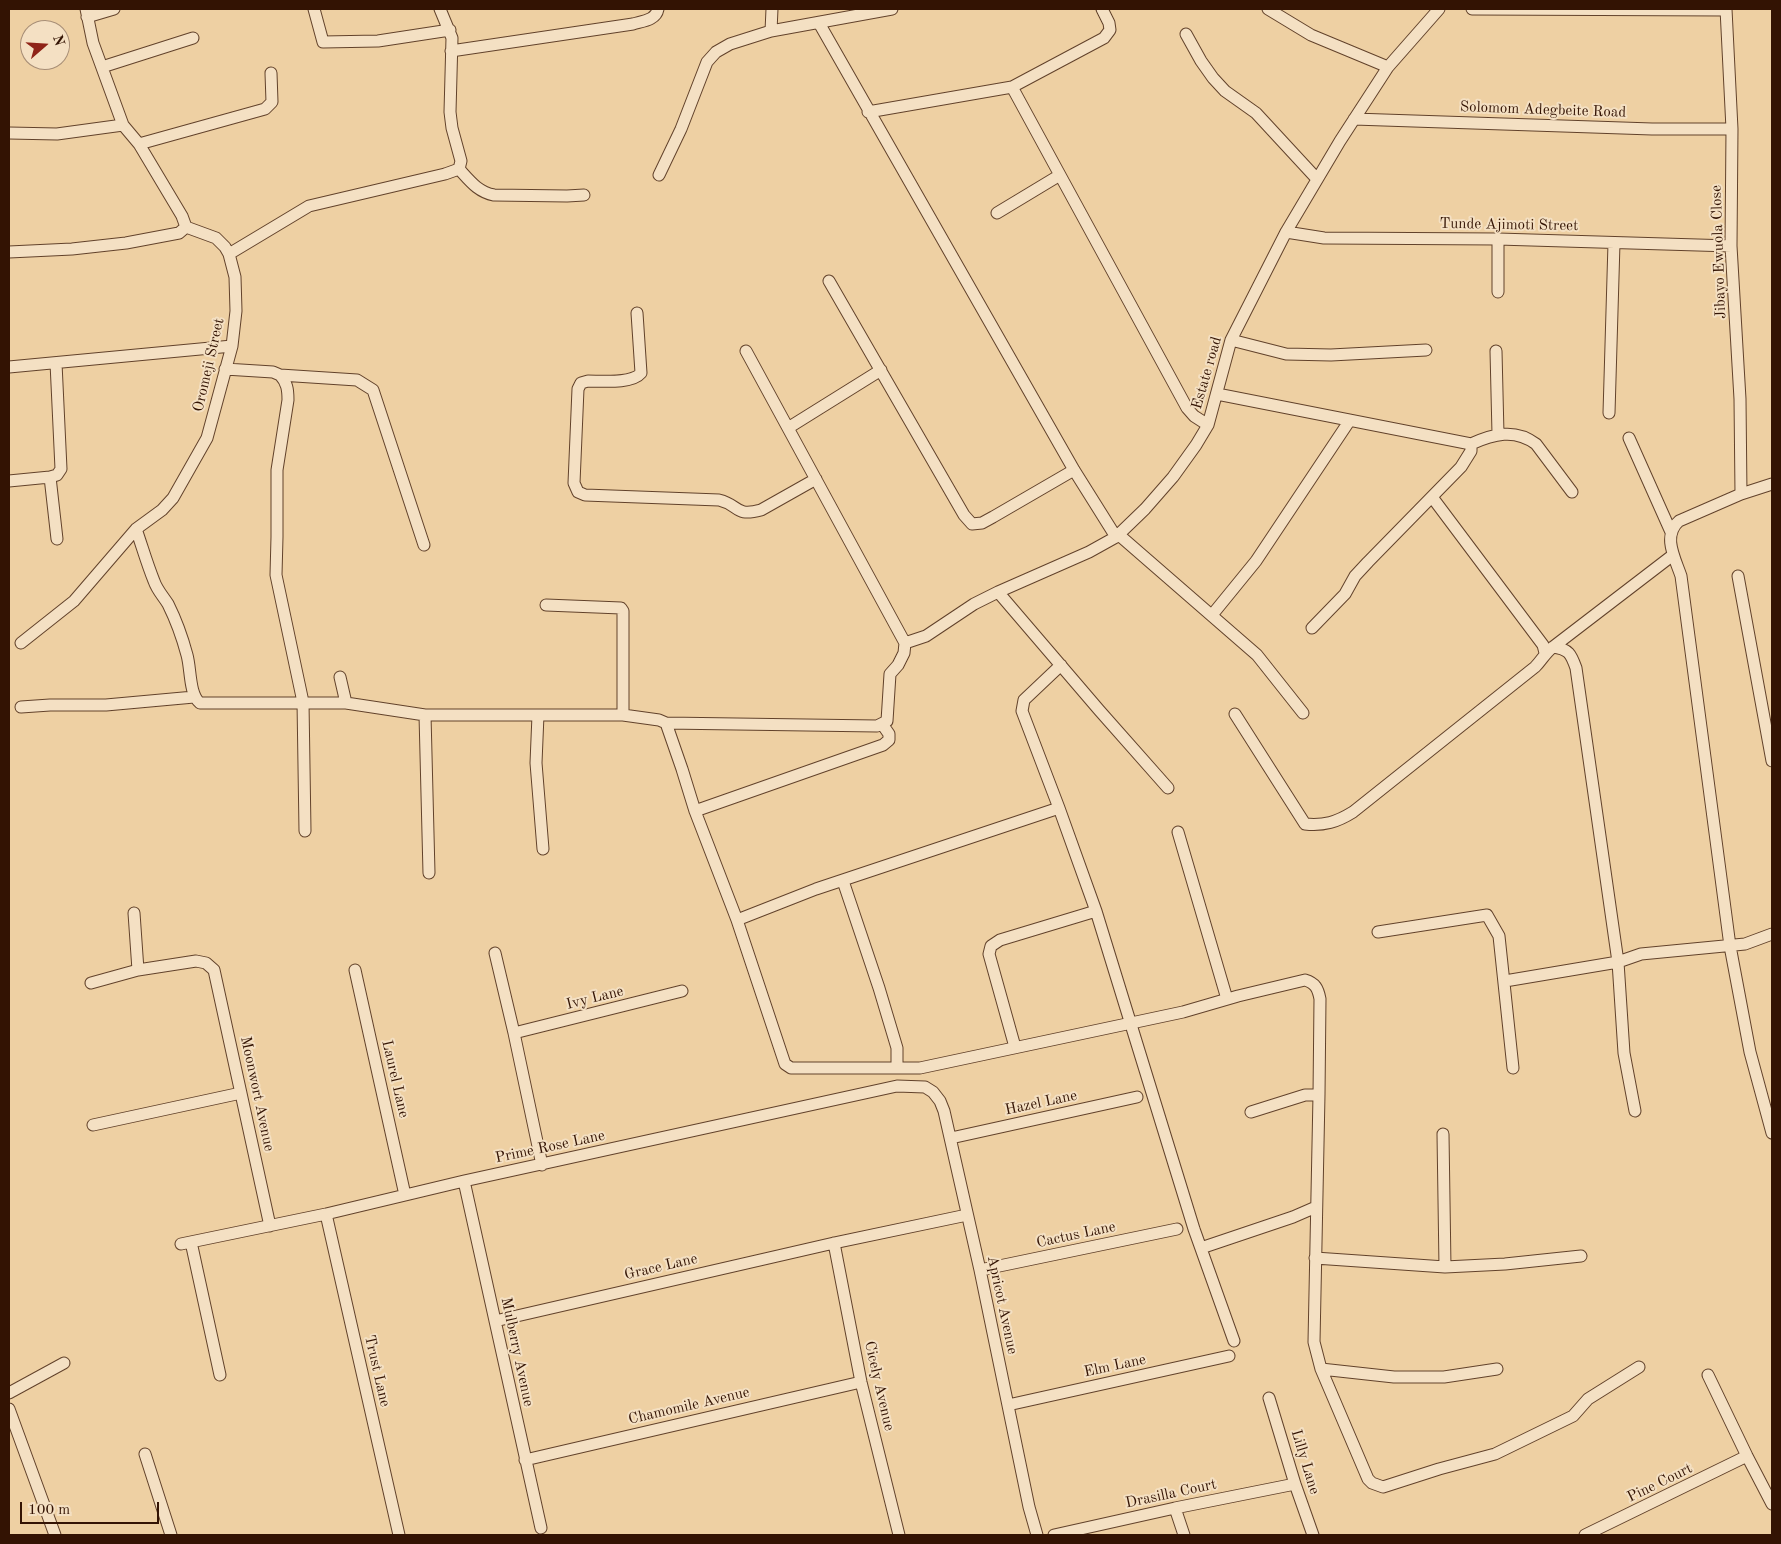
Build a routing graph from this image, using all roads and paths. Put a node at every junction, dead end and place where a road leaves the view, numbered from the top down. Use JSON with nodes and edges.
{"nodes":[{"id":1,"x":114,"y":9,"type":"edge"},
{"id":2,"x":314,"y":9,"type":"edge"},
{"id":3,"x":440,"y":9,"type":"edge"},
{"id":4,"x":658,"y":9,"type":"edge"},
{"id":5,"x":772,"y":9,"type":"edge"},
{"id":6,"x":892,"y":9,"type":"edge"},
{"id":7,"x":1102,"y":9,"type":"edge"},
{"id":8,"x":1268,"y":9,"type":"edge"},
{"id":9,"x":1439,"y":9,"type":"edge"},
{"id":10,"x":1472,"y":9,"type":"edge"},
{"id":11,"x":1726,"y":9,"type":"edge"},
{"id":12,"x":86,"y":13,"type":"edge"},
{"id":13,"x":819,"y":23,"type":"junction"},
{"id":14,"x":450,"y":30,"type":"junction"},
{"id":15,"x":771,"y":31,"type":"junction"},
{"id":16,"x":1186,"y":34,"type":"dead end"},
{"id":17,"x":193,"y":38,"type":"dead end"},
{"id":18,"x":451,"y":51,"type":"junction"},
{"id":19,"x":102,"y":67,"type":"junction"},
{"id":20,"x":1388,"y":67,"type":"junction"},
{"id":21,"x":271,"y":73,"type":"dead end"},
{"id":22,"x":1012,"y":87,"type":"junction"},
{"id":23,"x":868,"y":112,"type":"junction"},
{"id":24,"x":1354,"y":118,"type":"junction"},
{"id":25,"x":123,"y":125,"type":"junction"},
{"id":26,"x":1732,"y":128,"type":"junction"},
{"id":27,"x":9,"y":133,"type":"edge"},
{"id":28,"x":139,"y":144,"type":"junction"},
{"id":29,"x":459,"y":169,"type":"junction"},
{"id":30,"x":658,"y":175,"type":"dead end"},
{"id":31,"x":1060,"y":175,"type":"junction"},
{"id":32,"x":1317,"y":179,"type":"junction"},
{"id":33,"x":584,"y":195,"type":"dead end"},
{"id":34,"x":997,"y":213,"type":"dead end"},
{"id":35,"x":186,"y":226,"type":"junction"},
{"id":36,"x":1286,"y":232,"type":"junction"},
{"id":37,"x":1498,"y":239,"type":"junction"},
{"id":38,"x":1614,"y":243,"type":"junction"},
{"id":39,"x":1731,"y":246,"type":"junction"},
{"id":40,"x":9,"y":252,"type":"edge"},
{"id":41,"x":229,"y":254,"type":"junction"},
{"id":42,"x":829,"y":280,"type":"dead end"},
{"id":43,"x":1498,"y":292,"type":"dead end"},
{"id":44,"x":637,"y":313,"type":"dead end"},
{"id":45,"x":1231,"y":340,"type":"junction"},
{"id":46,"x":232,"y":346,"type":"junction"},
{"id":47,"x":1426,"y":350,"type":"dead end"},
{"id":48,"x":746,"y":351,"type":"dead end"},
{"id":49,"x":1496,"y":351,"type":"dead end"},
{"id":50,"x":56,"y":364,"type":"junction"},
{"id":51,"x":9,"y":367,"type":"edge"},
{"id":52,"x":225,"y":369,"type":"junction"},
{"id":53,"x":881,"y":370,"type":"junction"},
{"id":54,"x":280,"y":375,"type":"junction"},
{"id":55,"x":1217,"y":394,"type":"junction"},
{"id":56,"x":1609,"y":413,"type":"dead end"},
{"id":57,"x":1350,"y":420,"type":"junction"},
{"id":58,"x":1208,"y":425,"type":"junction"},
{"id":59,"x":788,"y":428,"type":"junction"},
{"id":60,"x":1498,"y":434,"type":"junction"},
{"id":61,"x":1629,"y":438,"type":"dead end"},
{"id":62,"x":1471,"y":444,"type":"junction"},
{"id":63,"x":1074,"y":470,"type":"junction"},
{"id":64,"x":50,"y":477,"type":"junction"},
{"id":65,"x":816,"y":479,"type":"junction"},
{"id":66,"x":9,"y":481,"type":"edge"},
{"id":67,"x":1772,"y":484,"type":"edge"},
{"id":68,"x":1572,"y":492,"type":"dead end"},
{"id":69,"x":1741,"y":494,"type":"junction"},
{"id":70,"x":1432,"y":497,"type":"junction"},
{"id":71,"x":136,"y":529,"type":"junction"},
{"id":72,"x":1671,"y":532,"type":"junction"},
{"id":73,"x":1117,"y":536,"type":"junction"},
{"id":74,"x":56,"y":539,"type":"dead end"},
{"id":75,"x":424,"y":545,"type":"dead end"},
{"id":76,"x":1673,"y":554,"type":"junction"},
{"id":77,"x":1738,"y":576,"type":"dead end"},
{"id":78,"x":998,"y":592,"type":"junction"},
{"id":79,"x":546,"y":605,"type":"dead end"},
{"id":80,"x":1212,"y":615,"type":"junction"},
{"id":81,"x":1312,"y":628,"type":"dead end"},
{"id":82,"x":21,"y":643,"type":"dead end"},
{"id":83,"x":905,"y":643,"type":"junction"},
{"id":84,"x":1549,"y":650,"type":"junction"},
{"id":85,"x":1061,"y":665,"type":"junction"},
{"id":86,"x":340,"y":677,"type":"dead end"},
{"id":87,"x":194,"y":697,"type":"junction"},
{"id":88,"x":303,"y":702,"type":"junction"},
{"id":89,"x":346,"y":703,"type":"junction"},
{"id":90,"x":21,"y":707,"type":"dead end"},
{"id":91,"x":1303,"y":713,"type":"dead end"},
{"id":92,"x":1235,"y":714,"type":"dead end"},
{"id":93,"x":425,"y":715,"type":"junction"},
{"id":94,"x":538,"y":715,"type":"junction"},
{"id":95,"x":623,"y":715,"type":"junction"},
{"id":96,"x":666,"y":723,"type":"junction"},
{"id":97,"x":882,"y":724,"type":"junction"},
{"id":98,"x":1772,"y":761,"type":"edge"},
{"id":99,"x":1168,"y":788,"type":"dead end"},
{"id":100,"x":1059,"y":808,"type":"junction"},
{"id":101,"x":695,"y":811,"type":"junction"},
{"id":102,"x":305,"y":831,"type":"dead end"},
{"id":103,"x":1178,"y":832,"type":"dead end"},
{"id":104,"x":543,"y":848,"type":"dead end"},
{"id":105,"x":429,"y":873,"type":"dead end"},
{"id":106,"x":843,"y":880,"type":"junction"},
{"id":107,"x":1096,"y":911,"type":"junction"},
{"id":108,"x":134,"y":913,"type":"dead end"},
{"id":109,"x":737,"y":920,"type":"junction"},
{"id":110,"x":1378,"y":932,"type":"dead end"},
{"id":111,"x":1772,"y":934,"type":"edge"},
{"id":112,"x":1730,"y":946,"type":"junction"},
{"id":113,"x":495,"y":953,"type":"dead end"},
{"id":114,"x":1618,"y":962,"type":"junction"},
{"id":115,"x":138,"y":970,"type":"junction"},
{"id":116,"x":355,"y":970,"type":"dead end"},
{"id":117,"x":1505,"y":981,"type":"junction"},
{"id":118,"x":91,"y":983,"type":"dead end"},
{"id":119,"x":682,"y":991,"type":"dead end"},
{"id":120,"x":1227,"y":999,"type":"junction"},
{"id":121,"x":1131,"y":1023,"type":"junction"},
{"id":122,"x":514,"y":1033,"type":"junction"},
{"id":123,"x":1015,"y":1047,"type":"junction"},
{"id":124,"x":897,"y":1068,"type":"junction"},
{"id":125,"x":1513,"y":1068,"type":"dead end"},
{"id":126,"x":925,"y":1087,"type":"joint"},
{"id":127,"x":241,"y":1093,"type":"junction"},
{"id":128,"x":1319,"y":1096,"type":"junction"},
{"id":129,"x":1137,"y":1098,"type":"dead end"},
{"id":130,"x":1635,"y":1111,"type":"dead end"},
{"id":131,"x":1251,"y":1112,"type":"dead end"},
{"id":132,"x":93,"y":1125,"type":"dead end"},
{"id":133,"x":1772,"y":1133,"type":"edge"},
{"id":134,"x":1443,"y":1134,"type":"dead end"},
{"id":135,"x":951,"y":1138,"type":"junction"},
{"id":136,"x":542,"y":1165,"type":"junction"},
{"id":137,"x":464,"y":1181,"type":"junction"},
{"id":138,"x":406,"y":1194,"type":"junction"},
{"id":139,"x":1316,"y":1207,"type":"junction"},
{"id":140,"x":326,"y":1214,"type":"junction"},
{"id":141,"x":967,"y":1215,"type":"junction"},
{"id":142,"x":270,"y":1226,"type":"junction"},
{"id":143,"x":1177,"y":1229,"type":"dead end"},
{"id":144,"x":834,"y":1243,"type":"junction"},
{"id":145,"x":1201,"y":1248,"type":"junction"},
{"id":146,"x":1582,"y":1256,"type":"dead end"},
{"id":147,"x":1315,"y":1258,"type":"junction"},
{"id":148,"x":1445,"y":1267,"type":"junction"},
{"id":149,"x":980,"y":1270,"type":"junction"},
{"id":150,"x":495,"y":1321,"type":"junction"},
{"id":151,"x":1234,"y":1341,"type":"dead end"},
{"id":152,"x":1229,"y":1356,"type":"dead end"},
{"id":153,"x":64,"y":1363,"type":"dead end"},
{"id":154,"x":1639,"y":1367,"type":"dead end"},
{"id":155,"x":1321,"y":1369,"type":"junction"},
{"id":156,"x":1498,"y":1369,"type":"dead end"},
{"id":157,"x":220,"y":1375,"type":"dead end"},
{"id":158,"x":1708,"y":1375,"type":"dead end"},
{"id":159,"x":861,"y":1382,"type":"junction"},
{"id":160,"x":9,"y":1393,"type":"edge"},
{"id":161,"x":1269,"y":1398,"type":"dead end"},
{"id":162,"x":1008,"y":1405,"type":"junction"},
{"id":163,"x":9,"y":1409,"type":"edge"},
{"id":164,"x":145,"y":1454,"type":"dead end"},
{"id":165,"x":1747,"y":1456,"type":"junction"},
{"id":166,"x":525,"y":1460,"type":"junction"},
{"id":167,"x":1295,"y":1484,"type":"junction"},
{"id":168,"x":1772,"y":1504,"type":"edge"},
{"id":169,"x":1175,"y":1508,"type":"junction"},
{"id":170,"x":541,"y":1528,"type":"dead end"},
{"id":171,"x":55,"y":1535,"type":"edge"},
{"id":172,"x":171,"y":1535,"type":"edge"},
{"id":173,"x":399,"y":1535,"type":"edge"},
{"id":174,"x":899,"y":1535,"type":"edge"},
{"id":175,"x":1037,"y":1535,"type":"edge"},
{"id":176,"x":1054,"y":1535,"type":"edge"},
{"id":177,"x":1184,"y":1535,"type":"edge"},
{"id":178,"x":1313,"y":1535,"type":"edge"},
{"id":179,"x":1585,"y":1535,"type":"edge"}],
"edges":[{"from":1,"to":12,"type":"street"},
{"from":2,"to":14,"type":"street"},
{"from":3,"to":14,"type":"street"},
{"from":4,"to":18,"type":"street"},
{"from":5,"to":15,"type":"street"},
{"from":6,"to":13,"type":"street"},
{"from":7,"to":22,"type":"street"},
{"from":8,"to":20,"type":"street"},
{"from":9,"to":20,"type":"street","name":"Estate road"},
{"from":10,"to":11,"type":"street"},
{"from":11,"to":26,"type":"street","name":"Jibayo Ewuola Close"},
{"from":12,"to":19,"type":"street"},
{"from":13,"to":15,"type":"street"},
{"from":13,"to":23,"type":"street"},
{"from":14,"to":18,"type":"street"},
{"from":15,"to":30,"type":"street"},
{"from":16,"to":32,"type":"street"},
{"from":17,"to":19,"type":"street"},
{"from":18,"to":29,"type":"street"},
{"from":19,"to":25,"type":"street"},
{"from":20,"to":24,"type":"street","name":"Estate road"},
{"from":21,"to":28,"type":"street"},
{"from":22,"to":23,"type":"street"},
{"from":22,"to":31,"type":"street"},
{"from":23,"to":63,"type":"street"},
{"from":24,"to":26,"type":"street","name":"Solomom Adegbeite Road"},
{"from":24,"to":32,"type":"street","name":"Estate road"},
{"from":25,"to":27,"type":"street"},
{"from":25,"to":28,"type":"street"},
{"from":26,"to":39,"type":"street","name":"Jibayo Ewuola Close"},
{"from":28,"to":35,"type":"street"},
{"from":29,"to":33,"type":"street"},
{"from":29,"to":41,"type":"street"},
{"from":31,"to":34,"type":"street"},
{"from":31,"to":58,"type":"street"},
{"from":32,"to":36,"type":"street","name":"Estate road"},
{"from":35,"to":40,"type":"street"},
{"from":35,"to":41,"type":"street","name":"Oromeji Street"},
{"from":36,"to":37,"type":"street","name":"Tunde Ajimoti Street"},
{"from":36,"to":45,"type":"street","name":"Estate road"},
{"from":37,"to":38,"type":"street","name":"Tunde Ajimoti Street"},
{"from":37,"to":43,"type":"street"},
{"from":38,"to":39,"type":"street","name":"Tunde Ajimoti Street"},
{"from":38,"to":56,"type":"street"},
{"from":39,"to":69,"type":"street","name":"Jibayo Ewuola Close"},
{"from":41,"to":46,"type":"street","name":"Oromeji Street"},
{"from":42,"to":53,"type":"street"},
{"from":44,"to":65,"type":"street"},
{"from":45,"to":47,"type":"street"},
{"from":45,"to":55,"type":"street","name":"Estate road"},
{"from":46,"to":50,"type":"street"},
{"from":46,"to":52,"type":"street","name":"Oromeji Street"},
{"from":48,"to":59,"type":"street"},
{"from":49,"to":60,"type":"street"},
{"from":50,"to":51,"type":"street"},
{"from":50,"to":64,"type":"street"},
{"from":52,"to":54,"type":"street"},
{"from":52,"to":71,"type":"street","name":"Oromeji Street"},
{"from":53,"to":59,"type":"street"},
{"from":53,"to":63,"type":"street"},
{"from":54,"to":75,"type":"street"},
{"from":54,"to":88,"type":"street"},
{"from":55,"to":57,"type":"street"},
{"from":55,"to":58,"type":"street","name":"Estate road"},
{"from":57,"to":62,"type":"street"},
{"from":57,"to":80,"type":"street"},
{"from":58,"to":73,"type":"street","name":"Estate road"},
{"from":59,"to":65,"type":"street"},
{"from":60,"to":62,"type":"street"},
{"from":60,"to":68,"type":"street"},
{"from":61,"to":72,"type":"street"},
{"from":62,"to":70,"type":"street"},
{"from":63,"to":73,"type":"street"},
{"from":64,"to":66,"type":"street"},
{"from":64,"to":74,"type":"street"},
{"from":65,"to":83,"type":"street"},
{"from":67,"to":69,"type":"street"},
{"from":69,"to":72,"type":"street"},
{"from":70,"to":81,"type":"street"},
{"from":70,"to":84,"type":"street"},
{"from":71,"to":82,"type":"street","name":"Oromeji Street"},
{"from":71,"to":87,"type":"street"},
{"from":72,"to":76,"type":"street"},
{"from":73,"to":78,"type":"street","name":"Estate road"},
{"from":73,"to":80,"type":"street"},
{"from":76,"to":84,"type":"street"},
{"from":76,"to":112,"type":"street"},
{"from":77,"to":98,"type":"street"},
{"from":78,"to":83,"type":"street","name":"Estate road"},
{"from":78,"to":85,"type":"street"},
{"from":79,"to":95,"type":"street"},
{"from":80,"to":91,"type":"street"},
{"from":83,"to":97,"type":"street"},
{"from":84,"to":92,"type":"street"},
{"from":84,"to":114,"type":"street"},
{"from":85,"to":99,"type":"street"},
{"from":85,"to":100,"type":"street"},
{"from":86,"to":89,"type":"street"},
{"from":87,"to":88,"type":"street"},
{"from":87,"to":90,"type":"street"},
{"from":88,"to":89,"type":"street"},
{"from":88,"to":102,"type":"street"},
{"from":89,"to":93,"type":"street"},
{"from":93,"to":94,"type":"street"},
{"from":93,"to":105,"type":"street"},
{"from":94,"to":95,"type":"street"},
{"from":94,"to":104,"type":"street"},
{"from":95,"to":96,"type":"street"},
{"from":96,"to":97,"type":"street"},
{"from":96,"to":101,"type":"street"},
{"from":97,"to":101,"type":"street"},
{"from":100,"to":106,"type":"street"},
{"from":100,"to":107,"type":"street"},
{"from":101,"to":109,"type":"street"},
{"from":103,"to":120,"type":"street"},
{"from":106,"to":109,"type":"street"},
{"from":106,"to":124,"type":"street"},
{"from":107,"to":121,"type":"street"},
{"from":107,"to":123,"type":"street"},
{"from":108,"to":115,"type":"street"},
{"from":109,"to":124,"type":"street"},
{"from":110,"to":117,"type":"street"},
{"from":111,"to":112,"type":"street"},
{"from":112,"to":114,"type":"street"},
{"from":112,"to":133,"type":"street"},
{"from":113,"to":122,"type":"street"},
{"from":114,"to":117,"type":"street"},
{"from":114,"to":130,"type":"street"},
{"from":115,"to":118,"type":"street"},
{"from":115,"to":127,"type":"street","name":"Moonwort Avenue"},
{"from":116,"to":138,"type":"street","name":"Laurel Lane"},
{"from":117,"to":125,"type":"street"},
{"from":119,"to":122,"type":"street","name":"Ivy Lane"},
{"from":120,"to":121,"type":"street"},
{"from":120,"to":128,"type":"street"},
{"from":121,"to":123,"type":"street"},
{"from":121,"to":145,"type":"street"},
{"from":122,"to":136,"type":"street"},
{"from":123,"to":124,"type":"street"},
{"from":126,"to":135,"type":"street","name":"Apricot Avenue"},
{"from":126,"to":136,"type":"street","name":"Prime Rose Lane"},
{"from":127,"to":132,"type":"street"},
{"from":127,"to":142,"type":"street","name":"Moonwort Avenue"},
{"from":128,"to":131,"type":"street"},
{"from":128,"to":139,"type":"street"},
{"from":129,"to":135,"type":"street","name":"Hazel Lane"},
{"from":134,"to":148,"type":"street"},
{"from":135,"to":141,"type":"street","name":"Apricot Avenue"},
{"from":136,"to":137,"type":"street","name":"Prime Rose Lane"},
{"from":137,"to":138,"type":"street","name":"Prime Rose Lane"},
{"from":137,"to":150,"type":"street","name":"Mulberry Avenue"},
{"from":138,"to":140,"type":"street","name":"Prime Rose Lane"},
{"from":139,"to":145,"type":"street"},
{"from":139,"to":147,"type":"street"},
{"from":140,"to":142,"type":"street","name":"Prime Rose Lane"},
{"from":140,"to":173,"type":"street","name":"Trust Lane"},
{"from":141,"to":144,"type":"street","name":"Grace Lane"},
{"from":141,"to":149,"type":"street","name":"Apricot Avenue"},
{"from":142,"to":157,"type":"street","name":"Prime Rose Lane"},
{"from":143,"to":149,"type":"street","name":"Cactus Lane"},
{"from":144,"to":150,"type":"street","name":"Grace Lane"},
{"from":144,"to":159,"type":"street","name":"Cicely Avenue"},
{"from":145,"to":151,"type":"street"},
{"from":146,"to":148,"type":"street"},
{"from":147,"to":148,"type":"street"},
{"from":147,"to":155,"type":"street"},
{"from":149,"to":162,"type":"street","name":"Apricot Avenue"},
{"from":150,"to":166,"type":"street","name":"Mulberry Avenue"},
{"from":152,"to":162,"type":"street","name":"Elm Lane"},
{"from":153,"to":160,"type":"street"},
{"from":154,"to":155,"type":"street"},
{"from":155,"to":156,"type":"street"},
{"from":158,"to":165,"type":"street"},
{"from":159,"to":166,"type":"street","name":"Chamomile Avenue"},
{"from":159,"to":174,"type":"street","name":"Cicely Avenue"},
{"from":161,"to":167,"type":"street","name":"Lilly Lane"},
{"from":162,"to":175,"type":"street","name":"Apricot Avenue"},
{"from":163,"to":171,"type":"street"},
{"from":164,"to":172,"type":"street"},
{"from":165,"to":168,"type":"street"},
{"from":165,"to":179,"type":"street","name":"Pine Court"},
{"from":166,"to":170,"type":"street","name":"Mulberry Avenue"},
{"from":167,"to":169,"type":"street","name":"Drasilla Court"},
{"from":167,"to":178,"type":"street","name":"Lilly Lane"},
{"from":169,"to":176,"type":"street","name":"Drasilla Court"},
{"from":169,"to":177,"type":"street"}]}
